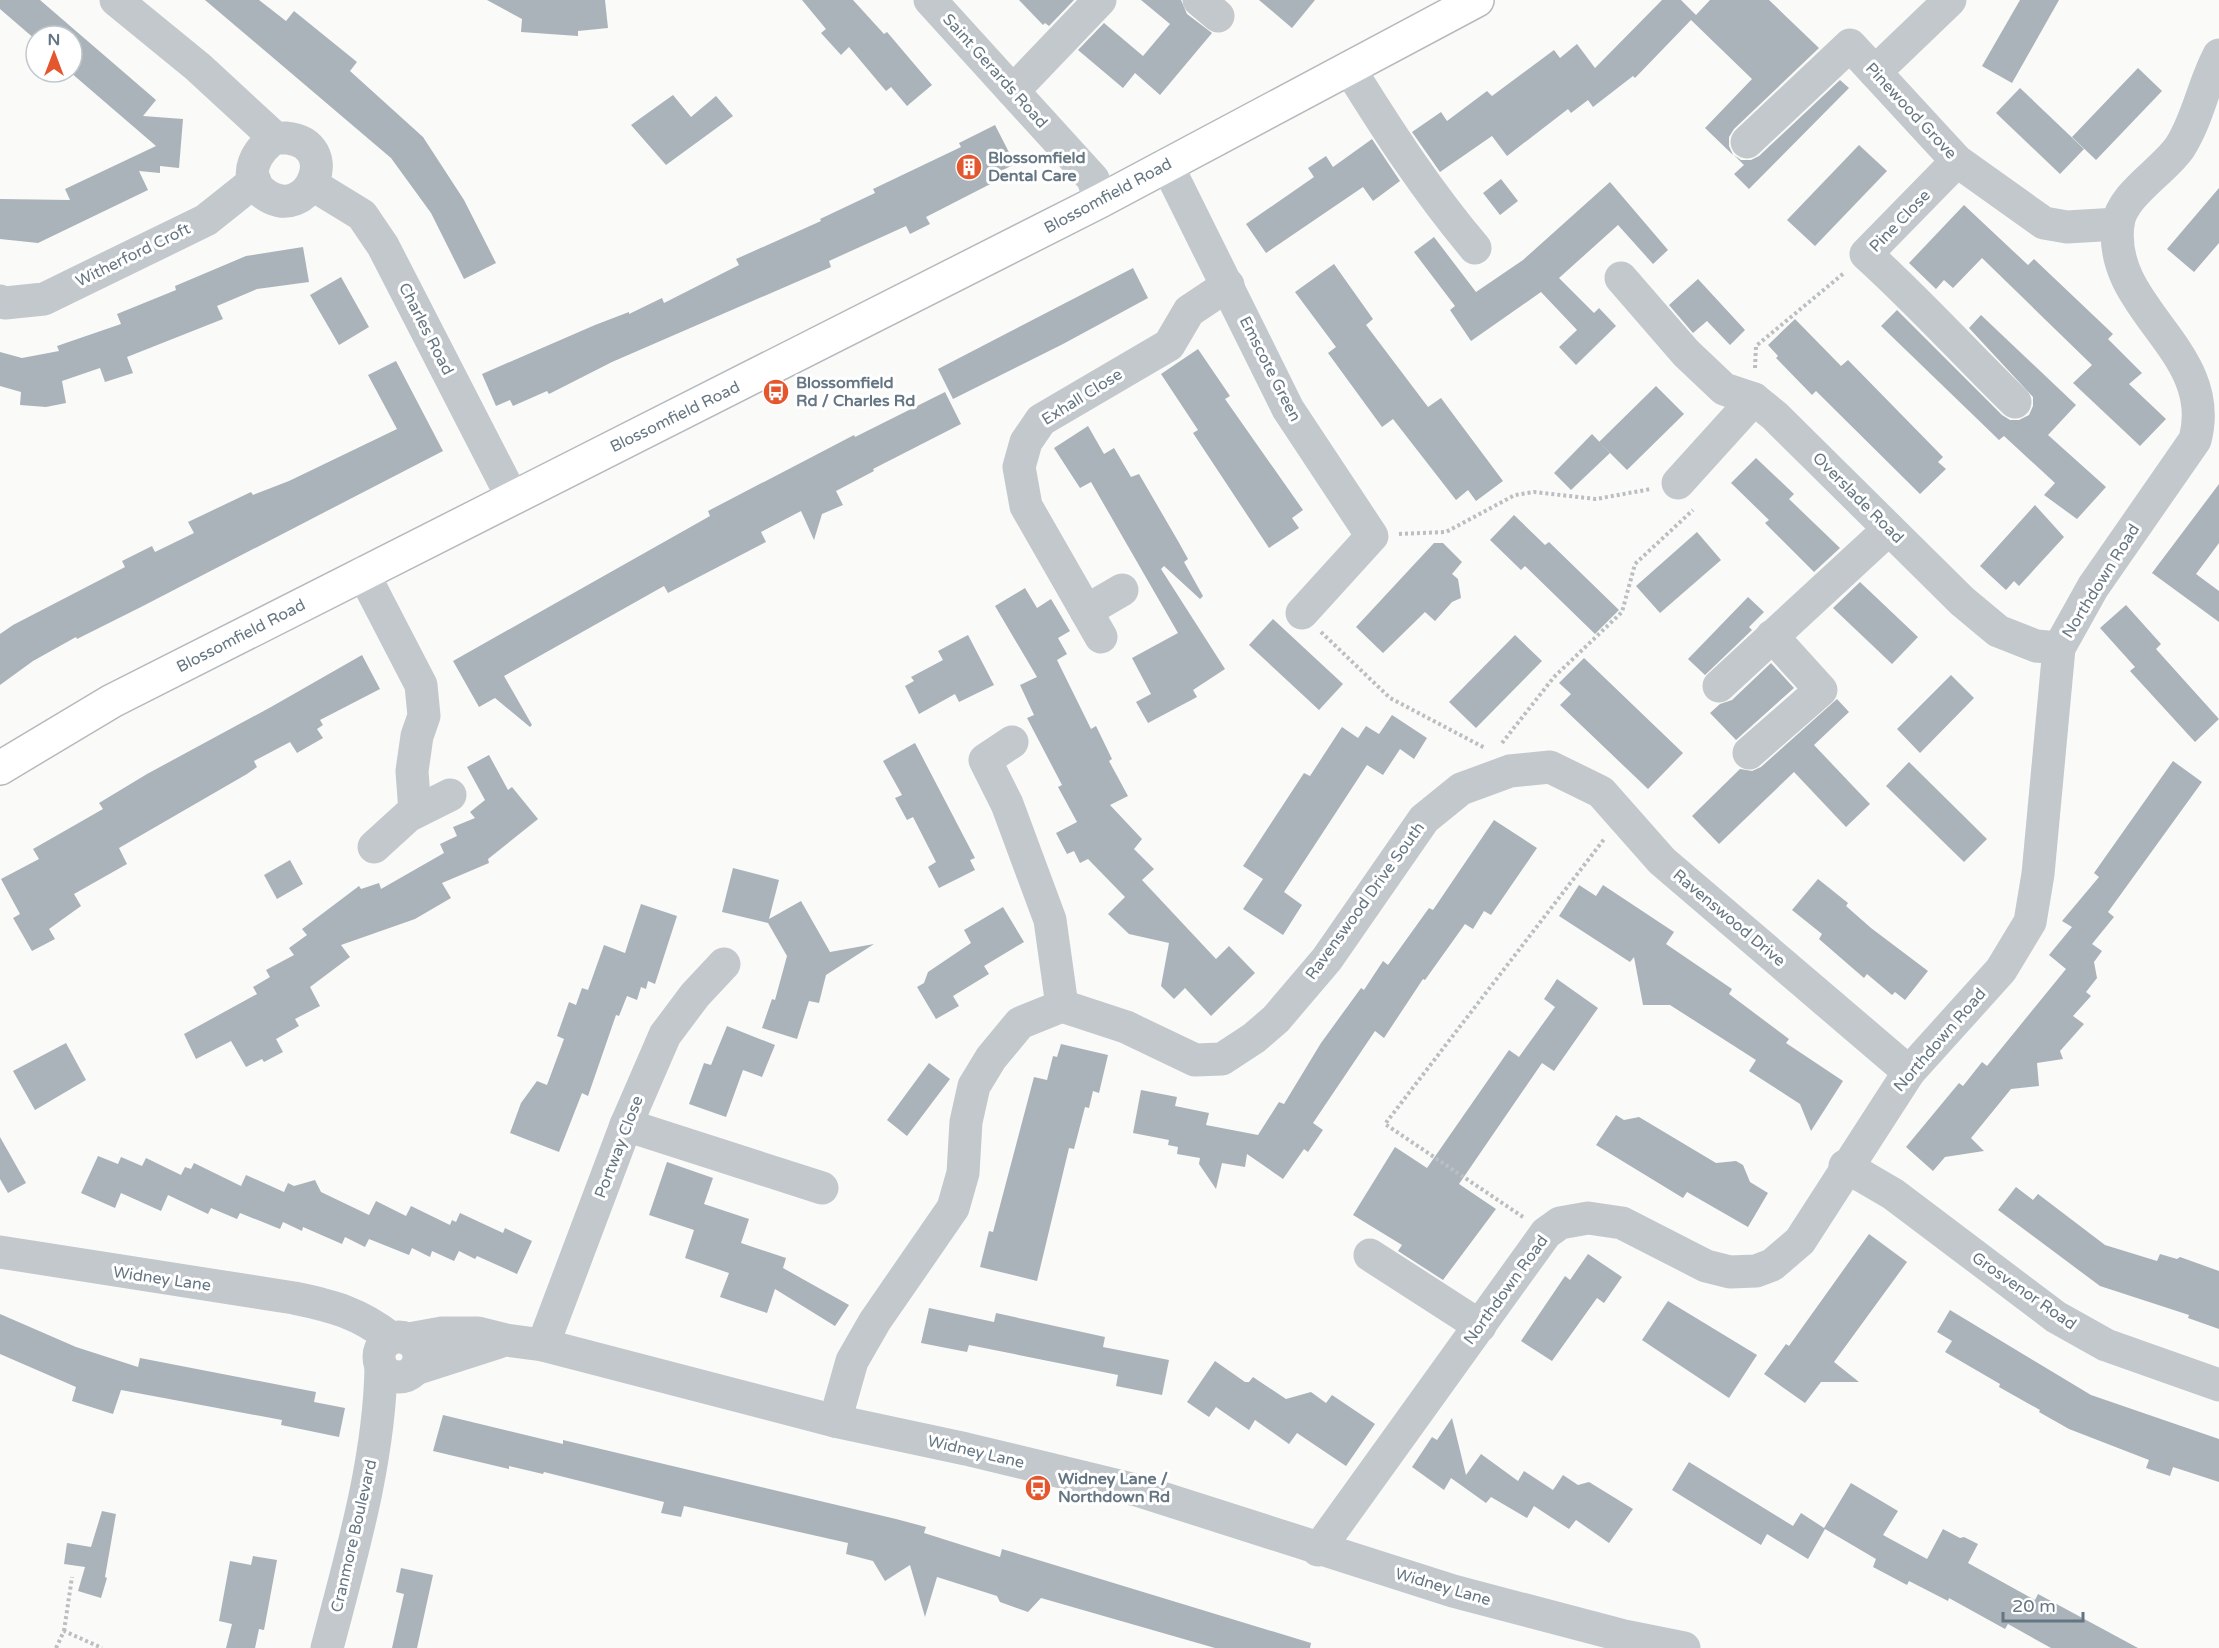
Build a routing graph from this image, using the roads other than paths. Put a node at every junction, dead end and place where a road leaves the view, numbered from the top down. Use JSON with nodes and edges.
{"nodes":[{"id":1,"x":116,"y":0,"type":"edge"},
{"id":2,"x":930,"y":0,"type":"edge"},
{"id":3,"x":1100,"y":0,"type":"edge"},
{"id":4,"x":1477,"y":0,"type":"edge"},
{"id":5,"x":1950,"y":0,"type":"edge"},
{"id":6,"x":2219,"y":55,"type":"edge"},
{"id":7,"x":1349,"y":68,"type":"junction"},
{"id":8,"x":1875,"y":72,"type":"junction"},
{"id":9,"x":1013,"y":91,"type":"junction"},
{"id":10,"x":275,"y":138,"type":"junction"},
{"id":11,"x":1747,"y":142,"type":"dead end"},
{"id":12,"x":1958,"y":161,"type":"junction"},
{"id":13,"x":1167,"y":165,"type":"junction"},
{"id":14,"x":255,"y":182,"type":"junction"},
{"id":15,"x":313,"y":185,"type":"junction"},
{"id":16,"x":1100,"y":201,"type":"junction"},
{"id":17,"x":2118,"y":224,"type":"junction"},
{"id":18,"x":1475,"y":248,"type":"dead end"},
{"id":19,"x":1621,"y":278,"type":"dead end"},
{"id":20,"x":1228,"y":285,"type":"junction"},
{"id":21,"x":0,"y":301,"type":"edge"},
{"id":22,"x":1754,"y":399,"type":"junction"},
{"id":23,"x":2016,"y":402,"type":"dead end"},
{"id":24,"x":2211,"y":425,"type":"edge"},
{"id":25,"x":1678,"y":483,"type":"road end"},
{"id":26,"x":512,"y":497,"type":"junction"},
{"id":27,"x":1889,"y":529,"type":"junction"},
{"id":28,"x":363,"y":573,"type":"junction"},
{"id":29,"x":1122,"y":590,"type":"dead end"},
{"id":30,"x":1302,"y":613,"type":"road end"},
{"id":31,"x":1773,"y":636,"type":"junction"},
{"id":32,"x":2059,"y":648,"type":"junction"},
{"id":33,"x":1719,"y":687,"type":"dead end"},
{"id":34,"x":1012,"y":742,"type":"dead end"},
{"id":35,"x":1749,"y":753,"type":"dead end"},
{"id":36,"x":1550,"y":767,"type":"joint"},
{"id":37,"x":0,"y":768,"type":"edge"},
{"id":38,"x":450,"y":795,"type":"dead end"},
{"id":39,"x":415,"y":812,"type":"junction"},
{"id":40,"x":374,"y":848,"type":"dead end"},
{"id":41,"x":724,"y":964,"type":"dead end"},
{"id":42,"x":1062,"y":1006,"type":"junction"},
{"id":43,"x":1909,"y":1072,"type":"junction"},
{"id":44,"x":626,"y":1125,"type":"junction"},
{"id":45,"x":1845,"y":1166,"type":"junction"},
{"id":46,"x":822,"y":1188,"type":"dead end"},
{"id":47,"x":0,"y":1252,"type":"edge"},
{"id":48,"x":1370,"y":1255,"type":"dead end"},
{"id":49,"x":1480,"y":1326,"type":"junction"},
{"id":50,"x":543,"y":1345,"type":"junction"},
{"id":51,"x":398,"y":1358,"type":"junction"},
{"id":52,"x":2219,"y":1386,"type":"edge"},
{"id":53,"x":835,"y":1421,"type":"junction"},
{"id":54,"x":1318,"y":1550,"type":"junction"},
{"id":55,"x":327,"y":1648,"type":"edge"},
{"id":56,"x":1684,"y":1648,"type":"edge"}],
"edges":[{"from":1,"to":10,"type":"street"},
{"from":2,"to":9,"type":"street","name":"Saint Gerards Road"},
{"from":3,"to":9,"type":"street"},
{"from":4,"to":7,"type":"main road","name":"Blossomfield Road"},
{"from":5,"to":8,"type":"street"},
{"from":6,"to":17,"type":"street"},
{"from":7,"to":13,"type":"main road","name":"Blossomfield Road"},
{"from":7,"to":18,"type":"street"},
{"from":8,"to":11,"type":"street","name":"Pinewood Grove"},
{"from":8,"to":12,"type":"street","name":"Pinewood Grove"},
{"from":9,"to":16,"type":"street","name":"Saint Gerards Road"},
{"from":10,"to":14,"type":"street"},
{"from":10,"to":15,"type":"street"},
{"from":12,"to":17,"type":"street","name":"Pinewood Grove"},
{"from":12,"to":23,"type":"street","name":"Pine Close"},
{"from":13,"to":16,"type":"main road","name":"Blossomfield Road"},
{"from":13,"to":20,"type":"street","name":"Emscote Green"},
{"from":14,"to":15,"type":"street"},
{"from":14,"to":21,"type":"street","name":"Witherford Croft"},
{"from":15,"to":26,"type":"street","name":"Charles Road"},
{"from":16,"to":26,"type":"main road","name":"Blossomfield Road"},
{"from":17,"to":24,"type":"street","name":"Northdown Road"},
{"from":19,"to":22,"type":"street","name":"Overslade Road"},
{"from":20,"to":29,"type":"street","name":"Exhall Close"},
{"from":20,"to":30,"type":"street","name":"Emscote Green"},
{"from":22,"to":25,"type":"street"},
{"from":22,"to":27,"type":"street","name":"Overslade Road"},
{"from":24,"to":32,"type":"street","name":"Northdown Road"},
{"from":26,"to":28,"type":"main road","name":"Blossomfield Road"},
{"from":27,"to":31,"type":"street"},
{"from":27,"to":32,"type":"street","name":"Overslade Road"},
{"from":28,"to":37,"type":"main road","name":"Blossomfield Road"},
{"from":28,"to":39,"type":"street"},
{"from":31,"to":33,"type":"street"},
{"from":31,"to":35,"type":"street"},
{"from":32,"to":43,"type":"street","name":"Northdown Road"},
{"from":34,"to":42,"type":"street"},
{"from":36,"to":42,"type":"street","name":"Ravenswood Drive South"},
{"from":36,"to":43,"type":"street","name":"Ravenswood Drive"},
{"from":38,"to":39,"type":"street"},
{"from":39,"to":40,"type":"street"},
{"from":41,"to":44,"type":"street","name":"Portway Close"},
{"from":42,"to":53,"type":"street"},
{"from":43,"to":45,"type":"street","name":"Northdown Road"},
{"from":44,"to":46,"type":"street"},
{"from":44,"to":50,"type":"street","name":"Portway Close"},
{"from":45,"to":49,"type":"street","name":"Northdown Road"},
{"from":45,"to":52,"type":"street","name":"Grosvenor Road"},
{"from":47,"to":51,"type":"street","name":"Widney Lane"},
{"from":48,"to":49,"type":"street"},
{"from":49,"to":54,"type":"street","name":"Northdown Road"},
{"from":50,"to":51,"type":"street","name":"Widney Lane"},
{"from":50,"to":53,"type":"street","name":"Widney Lane"},
{"from":51,"to":55,"type":"street","name":"Cranmore Boulevard"},
{"from":53,"to":54,"type":"street","name":"Widney Lane"},
{"from":54,"to":56,"type":"street","name":"Widney Lane"}]}
